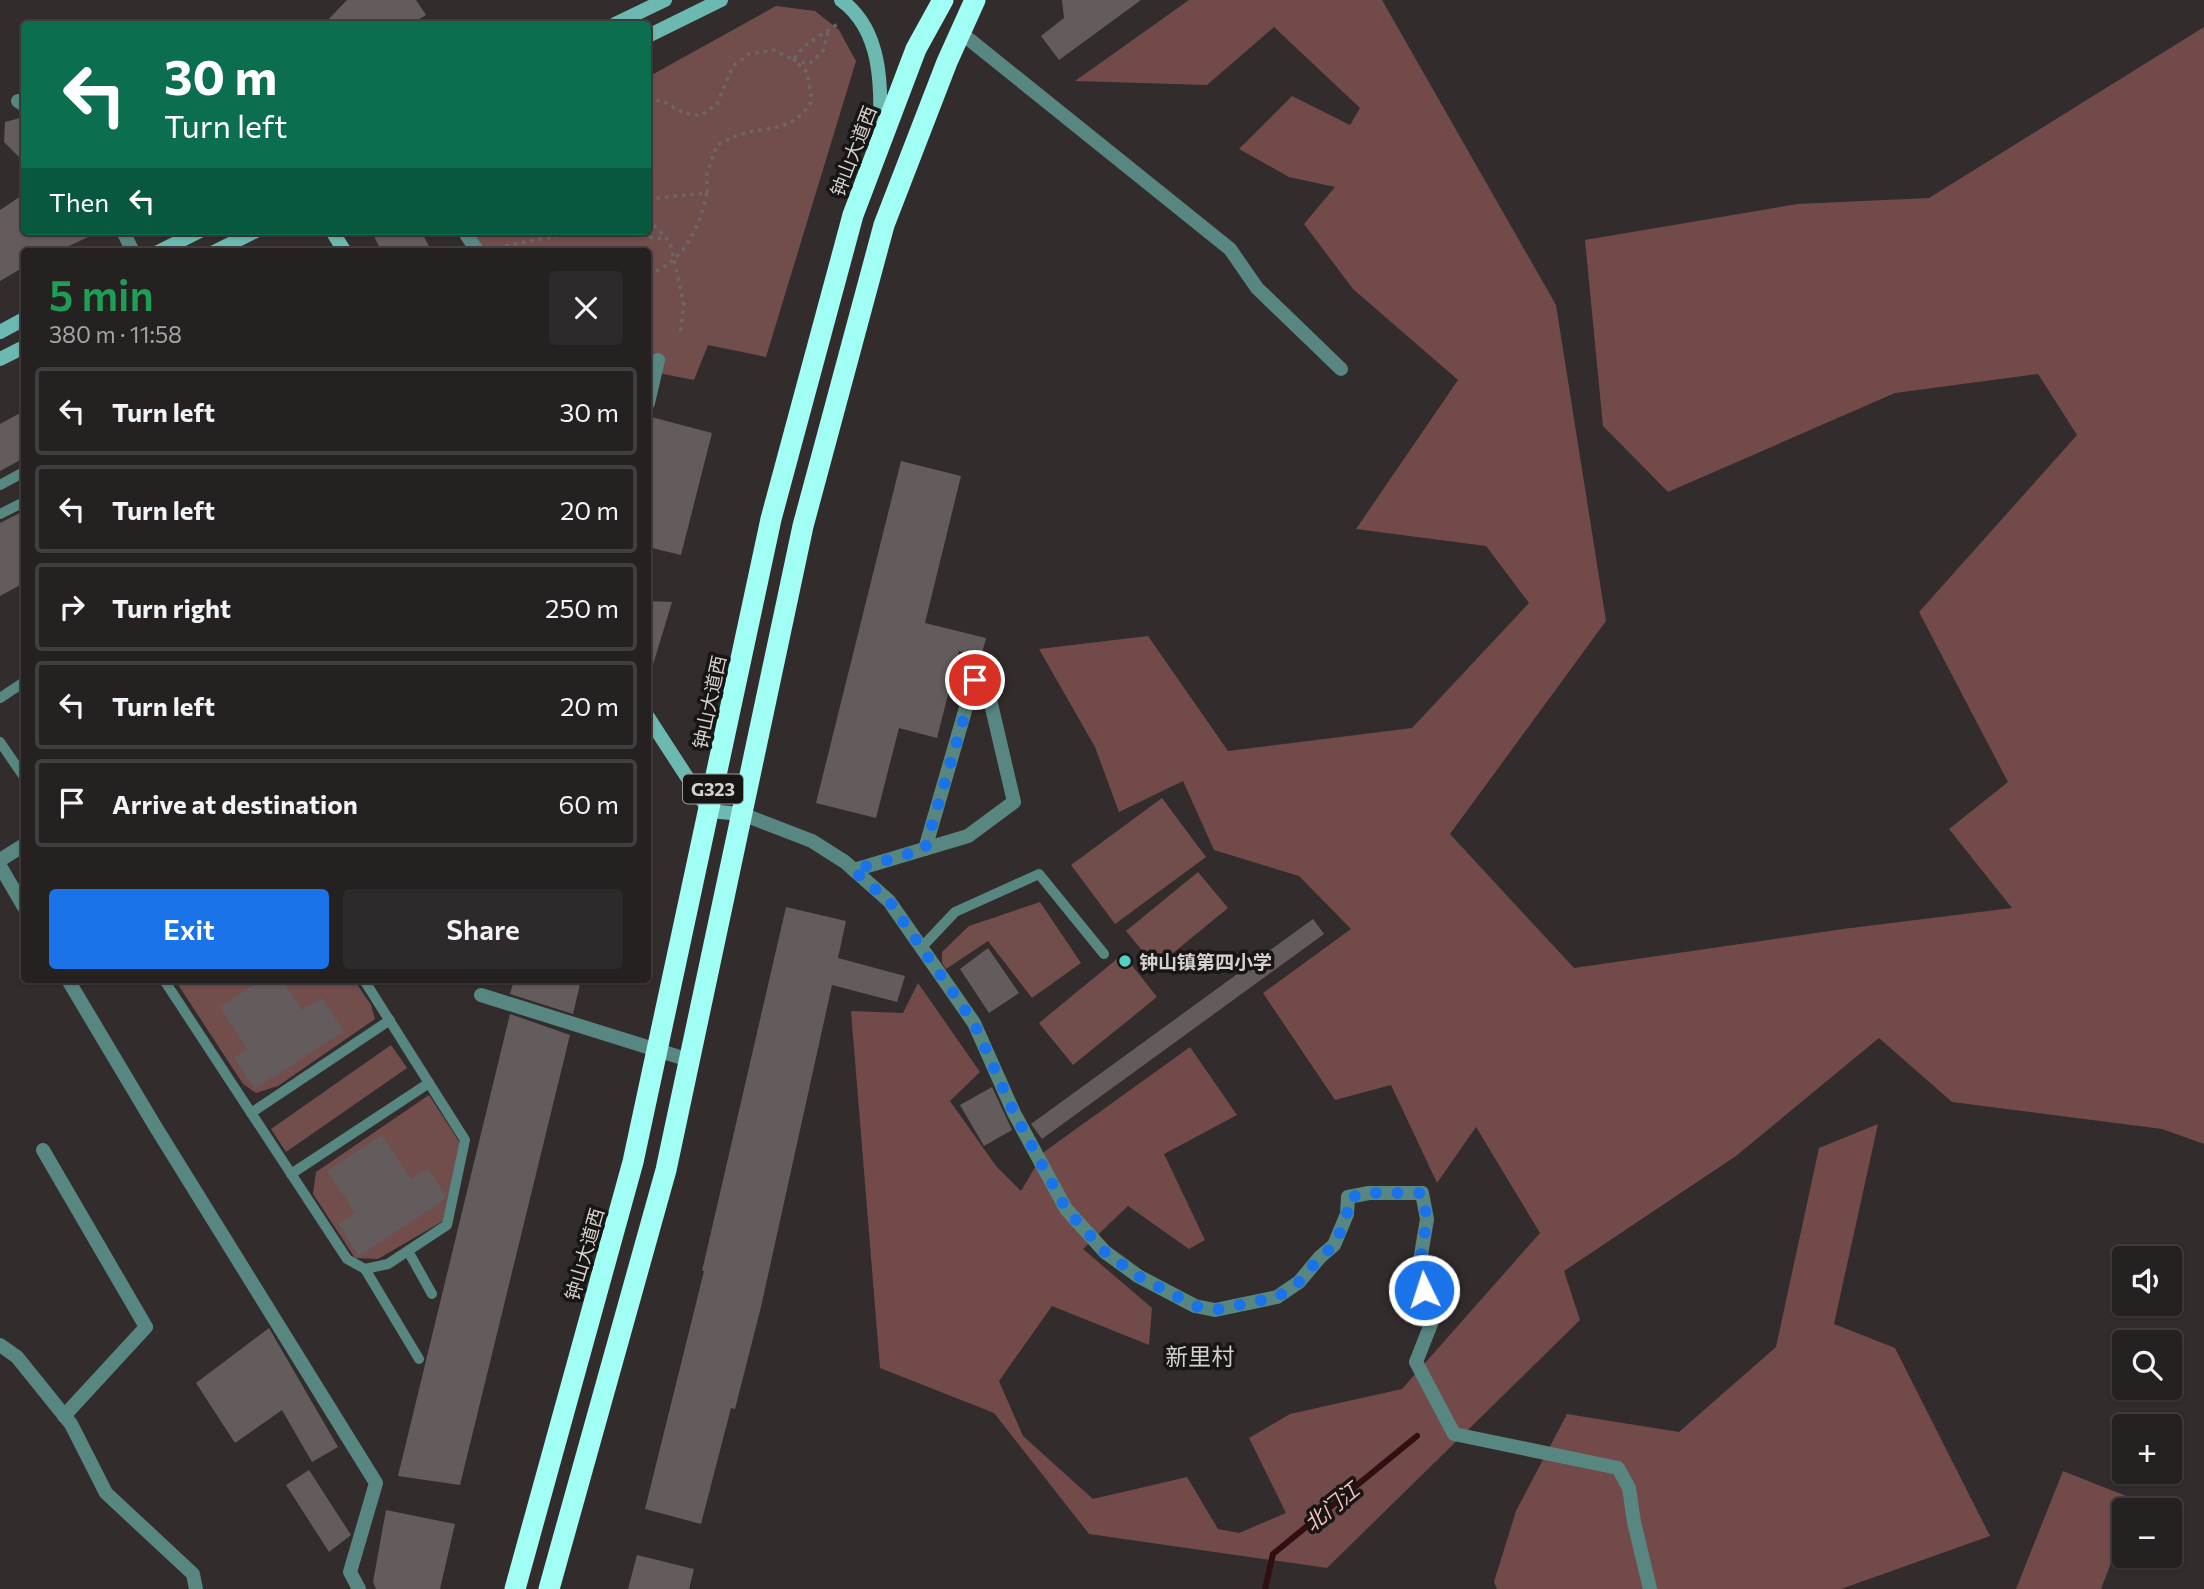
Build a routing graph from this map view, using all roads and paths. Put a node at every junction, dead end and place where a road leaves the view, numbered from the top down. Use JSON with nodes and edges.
{"nodes":[{"id":1,"x":665,"y":0,"type":"edge"},
{"id":2,"x":722,"y":0,"type":"edge"},
{"id":3,"x":841,"y":0,"type":"edge"},
{"id":4,"x":943,"y":0,"type":"edge"},
{"id":5,"x":975,"y":0,"type":"edge"},
{"id":6,"x":855,"y":10,"type":"junction"},
{"id":7,"x":621,"y":21,"type":"edge"},
{"id":8,"x":828,"y":32,"type":"junction"},
{"id":9,"x":960,"y":32,"type":"junction"},
{"id":10,"x":651,"y":35,"type":"edge"},
{"id":11,"x":794,"y":60,"type":"junction"},
{"id":12,"x":651,"y":102,"type":"edge"},
{"id":13,"x":880,"y":144,"type":"junction"},
{"id":14,"x":708,"y":193,"type":"junction"},
{"id":15,"x":651,"y":199,"type":"edge"},
{"id":16,"x":651,"y":222,"type":"edge"},
{"id":17,"x":192,"y":235,"type":"edge"},
{"id":18,"x":248,"y":235,"type":"edge"},
{"id":19,"x":550,"y":235,"type":"edge"},
{"id":20,"x":627,"y":235,"type":"edge"},
{"id":21,"x":667,"y":239,"type":"junction"},
{"id":22,"x":166,"y":248,"type":"edge"},
{"id":23,"x":223,"y":248,"type":"edge"},
{"id":24,"x":504,"y":248,"type":"edge"},
{"id":25,"x":674,"y":258,"type":"junction"},
{"id":26,"x":651,"y":273,"type":"edge"},
{"id":27,"x":21,"y":321,"type":"edge"},
{"id":28,"x":0,"y":332,"type":"edge"},
{"id":29,"x":680,"y":334,"type":"dead end"},
{"id":30,"x":21,"y":348,"type":"edge"},
{"id":31,"x":0,"y":359,"type":"edge"},
{"id":32,"x":658,"y":360,"type":"dead end"},
{"id":33,"x":1341,"y":369,"type":"dead end"},
{"id":34,"x":651,"y":390,"type":"edge"},
{"id":35,"x":21,"y":474,"type":"edge"},
{"id":36,"x":0,"y":485,"type":"edge"},
{"id":37,"x":21,"y":504,"type":"edge"},
{"id":38,"x":0,"y":514,"type":"edge"},
{"id":39,"x":21,"y":684,"type":"edge"},
{"id":40,"x":0,"y":698,"type":"edge"},
{"id":41,"x":651,"y":722,"type":"edge"},
{"id":42,"x":0,"y":742,"type":"edge"},
{"id":43,"x":21,"y":773,"type":"edge"},
{"id":44,"x":709,"y":811,"type":"junction"},
{"id":45,"x":742,"y":814,"type":"junction"},
{"id":46,"x":21,"y":847,"type":"edge"},
{"id":47,"x":925,"y":849,"type":"junction"},
{"id":48,"x":0,"y":860,"type":"edge"},
{"id":49,"x":0,"y":866,"type":"edge"},
{"id":50,"x":853,"y":870,"type":"junction"},
{"id":51,"x":21,"y":902,"type":"edge"},
{"id":52,"x":921,"y":948,"type":"junction"},
{"id":53,"x":1104,"y":954,"type":"dead end"},
{"id":54,"x":70,"y":983,"type":"edge"},
{"id":55,"x":166,"y":983,"type":"edge"},
{"id":56,"x":366,"y":983,"type":"edge"},
{"id":57,"x":481,"y":995,"type":"dead end"},
{"id":58,"x":390,"y":1020,"type":"junction"},
{"id":59,"x":658,"y":1050,"type":"junction"},
{"id":60,"x":689,"y":1060,"type":"junction"},
{"id":61,"x":429,"y":1083,"type":"junction"},
{"id":62,"x":251,"y":1113,"type":"junction"},
{"id":63,"x":43,"y":1150,"type":"dead end"},
{"id":64,"x":291,"y":1174,"type":"junction"},
{"id":65,"x":408,"y":1251,"type":"junction"},
{"id":66,"x":365,"y":1269,"type":"junction"},
{"id":67,"x":432,"y":1294,"type":"dead end"},
{"id":68,"x":0,"y":1345,"type":"edge"},
{"id":69,"x":419,"y":1359,"type":"dead end"},
{"id":70,"x":64,"y":1416,"type":"junction"},
{"id":71,"x":195,"y":1589,"type":"edge"},
{"id":72,"x":359,"y":1589,"type":"edge"},
{"id":73,"x":515,"y":1589,"type":"edge"},
{"id":74,"x":549,"y":1589,"type":"edge"},
{"id":75,"x":1650,"y":1589,"type":"edge"}],
"edges":[{"from":1,"to":7,"type":"main road"},
{"from":2,"to":10,"type":"main road"},
{"from":3,"to":6,"type":"main road"},
{"from":4,"to":13,"type":"highway","name":"钟山大道西","number":"G323"},
{"from":5,"to":9,"type":"highway","number":"G323"},
{"from":6,"to":8,"type":"path"},
{"from":6,"to":13,"type":"main road"},
{"from":8,"to":11,"type":"path"},
{"from":8,"to":11,"type":"path"},
{"from":9,"to":33,"type":"street"},
{"from":9,"to":45,"type":"highway","number":"G323"},
{"from":11,"to":12,"type":"path"},
{"from":11,"to":14,"type":"path"},
{"from":13,"to":44,"type":"highway","name":"钟山大道西","number":"G323"},
{"from":14,"to":15,"type":"path"},
{"from":14,"to":25,"type":"path"},
{"from":16,"to":21,"type":"path"},
{"from":17,"to":22,"type":"main road"},
{"from":18,"to":23,"type":"main road"},
{"from":19,"to":24,"type":"path"},
{"from":20,"to":21,"type":"path"},
{"from":21,"to":25,"type":"path"},
{"from":25,"to":26,"type":"path"},
{"from":25,"to":29,"type":"path"},
{"from":27,"to":28,"type":"main road"},
{"from":30,"to":31,"type":"main road"},
{"from":32,"to":34,"type":"street"},
{"from":35,"to":36,"type":"lane"},
{"from":37,"to":38,"type":"lane"},
{"from":39,"to":40,"type":"lane"},
{"from":41,"to":44,"type":"main road"},
{"from":42,"to":43,"type":"lane"},
{"from":44,"to":45,"type":"main road"},
{"from":44,"to":59,"type":"highway","name":"钟山大道西","number":"G323"},
{"from":45,"to":50,"type":"street"},
{"from":45,"to":60,"type":"highway","number":"G323"},
{"from":46,"to":48,"type":"street"},
{"from":47,"to":47,"type":"street"},
{"from":47,"to":50,"type":"street"},
{"from":49,"to":51,"type":"street"},
{"from":50,"to":52,"type":"street"},
{"from":52,"to":53,"type":"lane"},
{"from":52,"to":75,"type":"street"},
{"from":54,"to":72,"type":"street"},
{"from":55,"to":62,"type":"lane"},
{"from":56,"to":58,"type":"lane"},
{"from":57,"to":59,"type":"street"},
{"from":58,"to":61,"type":"lane"},
{"from":58,"to":62,"type":"lane"},
{"from":59,"to":60,"type":"street"},
{"from":59,"to":73,"type":"highway","name":"钟山大道西","number":"G323"},
{"from":60,"to":74,"type":"highway","number":"G323"},
{"from":61,"to":64,"type":"lane"},
{"from":61,"to":65,"type":"lane"},
{"from":62,"to":64,"type":"lane"},
{"from":63,"to":70,"type":"street"},
{"from":64,"to":66,"type":"lane"},
{"from":65,"to":66,"type":"lane"},
{"from":65,"to":67,"type":"lane"},
{"from":66,"to":69,"type":"lane"},
{"from":68,"to":70,"type":"street"},
{"from":70,"to":71,"type":"street"}]}
